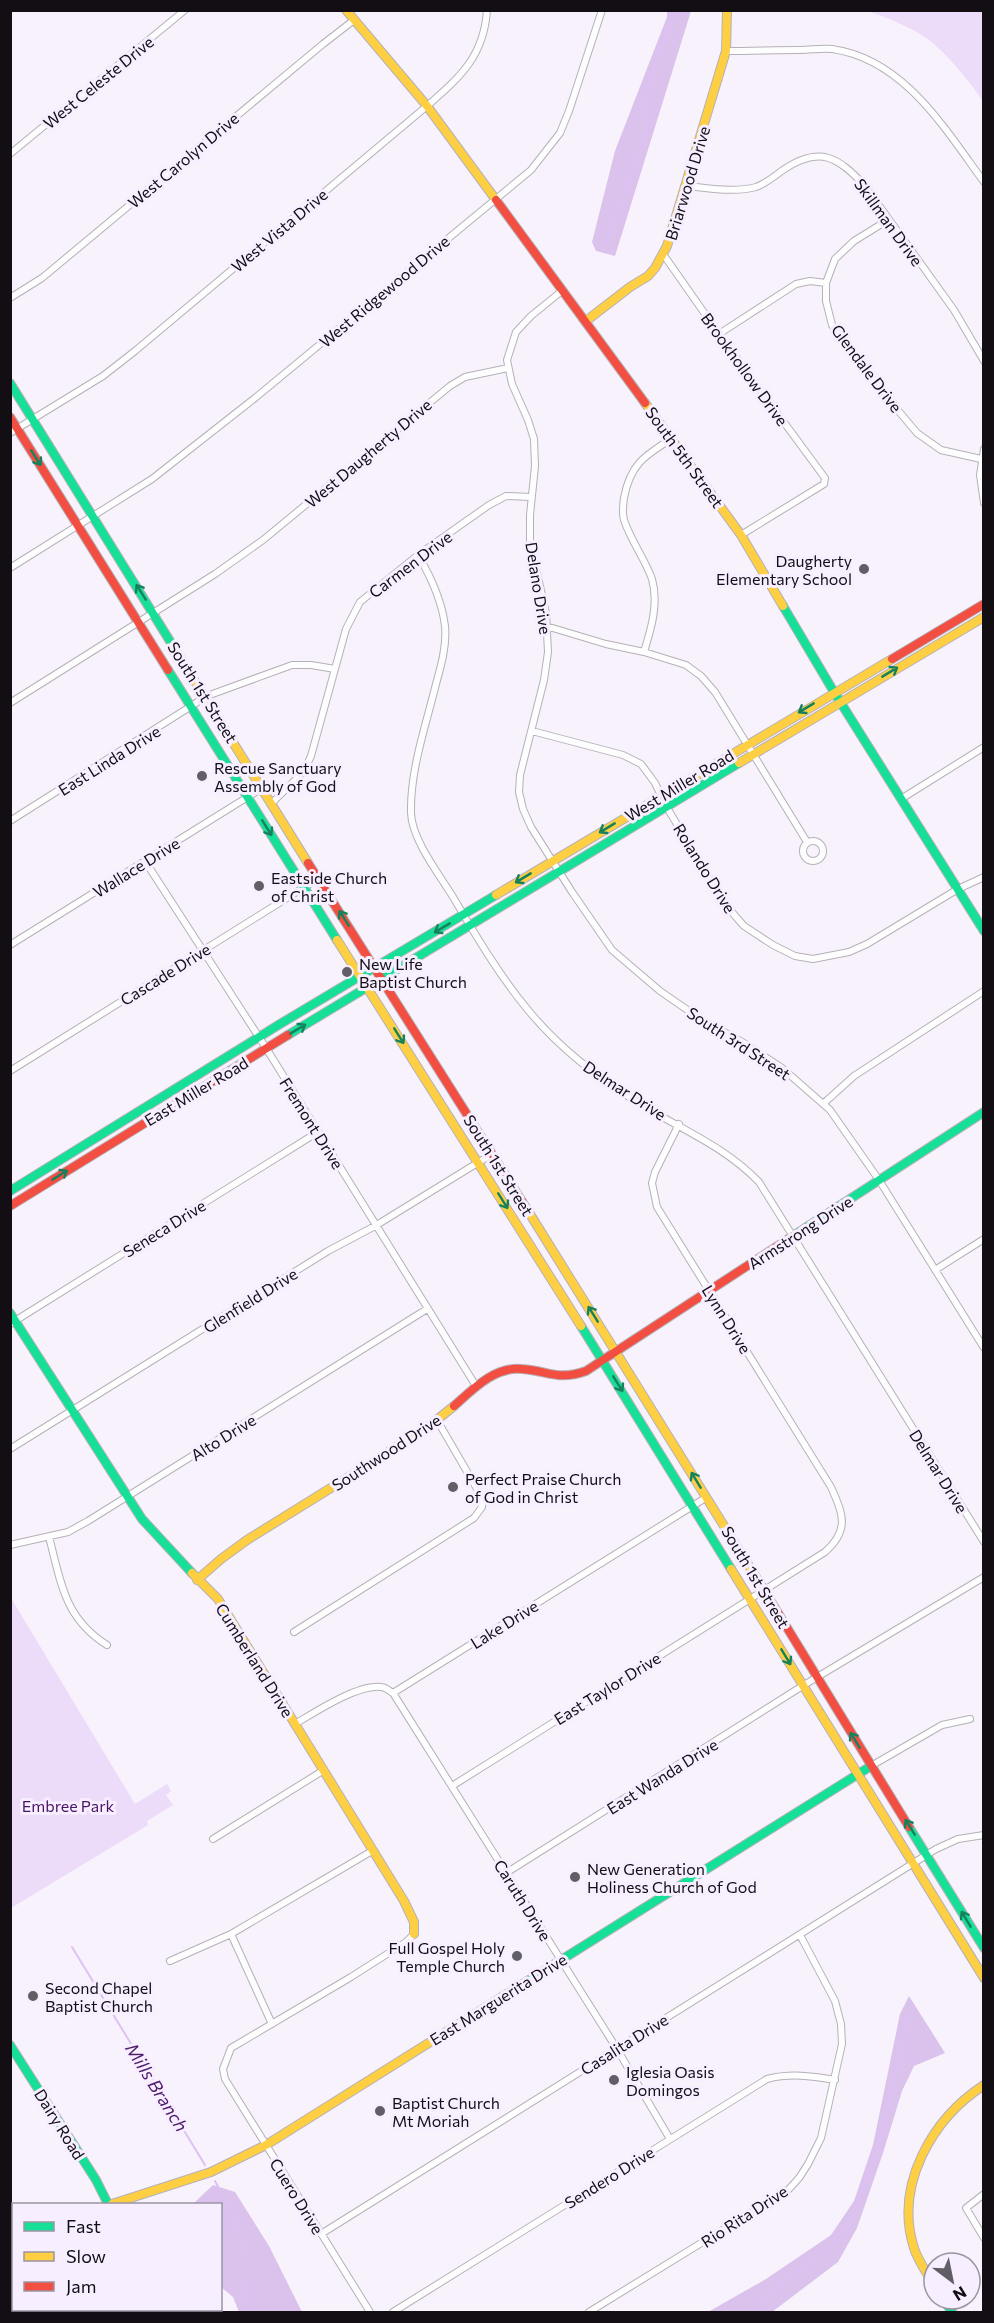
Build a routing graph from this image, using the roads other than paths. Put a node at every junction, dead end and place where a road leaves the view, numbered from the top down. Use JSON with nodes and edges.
{"nodes":[{"id":1,"x":185,"y":10,"type":"edge"},
{"id":2,"x":346,"y":10,"type":"edge"},
{"id":3,"x":487,"y":10,"type":"edge"},
{"id":4,"x":602,"y":10,"type":"edge"},
{"id":5,"x":727,"y":10,"type":"edge"},
{"id":6,"x":354,"y":20,"type":"junction"},
{"id":7,"x":726,"y":51,"type":"junction"},
{"id":8,"x":427,"y":106,"type":"junction"},
{"id":9,"x":10,"y":154,"type":"edge"},
{"id":10,"x":984,"y":182,"type":"edge"},
{"id":11,"x":687,"y":186,"type":"junction"},
{"id":12,"x":496,"y":199,"type":"junction"},
{"id":13,"x":888,"y":220,"type":"junction"},
{"id":14,"x":663,"y":254,"type":"junction"},
{"id":15,"x":826,"y":283,"type":"junction"},
{"id":16,"x":563,"y":290,"type":"junction"},
{"id":17,"x":10,"y":298,"type":"edge"},
{"id":18,"x":586,"y":321,"type":"junction"},
{"id":19,"x":719,"y":334,"type":"junction"},
{"id":20,"x":980,"y":346,"type":"edge"},
{"id":21,"x":984,"y":361,"type":"edge"},
{"id":22,"x":508,"y":368,"type":"junction"},
{"id":23,"x":10,"y":383,"type":"edge"},
{"id":24,"x":10,"y":417,"type":"edge"},
{"id":25,"x":33,"y":419,"type":"junction"},
{"id":26,"x":14,"y":430,"type":"edge"},
{"id":27,"x":671,"y":439,"type":"junction"},
{"id":28,"x":984,"y":449,"type":"edge"},
{"id":29,"x":981,"y":459,"type":"junction"},
{"id":30,"x":982,"y":471,"type":"edge"},
{"id":31,"x":531,"y":497,"type":"junction"},
{"id":32,"x":984,"y":503,"type":"edge"},
{"id":33,"x":94,"y":516,"type":"junction"},
{"id":34,"x":79,"y":525,"type":"junction"},
{"id":35,"x":741,"y":535,"type":"junction"},
{"id":36,"x":418,"y":555,"type":"junction"},
{"id":37,"x":10,"y":568,"type":"edge"},
{"id":38,"x":984,"y":604,"type":"edge"},
{"id":39,"x":154,"y":612,"type":"junction"},
{"id":40,"x":984,"y":616,"type":"edge"},
{"id":41,"x":139,"y":621,"type":"junction"},
{"id":42,"x":546,"y":626,"type":"junction"},
{"id":43,"x":644,"y":652,"type":"junction"},
{"id":44,"x":335,"y":669,"type":"junction"},
{"id":45,"x":834,"y":692,"type":"junction"},
{"id":46,"x":207,"y":696,"type":"junction"},
{"id":47,"x":840,"y":701,"type":"junction"},
{"id":48,"x":10,"y":703,"type":"edge"},
{"id":49,"x":192,"y":707,"type":"junction"},
{"id":50,"x":532,"y":730,"type":"junction"},
{"id":51,"x":746,"y":744,"type":"junction"},
{"id":52,"x":984,"y":747,"type":"edge"},
{"id":53,"x":752,"y":754,"type":"junction"},
{"id":54,"x":262,"y":788,"type":"junction"},
{"id":55,"x":661,"y":796,"type":"junction"},
{"id":56,"x":248,"y":797,"type":"junction"},
{"id":57,"x":901,"y":799,"type":"junction"},
{"id":58,"x":272,"y":804,"type":"junction"},
{"id":59,"x":666,"y":806,"type":"junction"},
{"id":60,"x":10,"y":821,"type":"edge"},
{"id":61,"x":807,"y":842,"type":"dead end"},
{"id":62,"x":145,"y":861,"type":"junction"},
{"id":63,"x":553,"y":861,"type":"junction"},
{"id":64,"x":559,"y":871,"type":"junction"},
{"id":65,"x":984,"y":877,"type":"edge"},
{"id":66,"x":320,"y":878,"type":"junction"},
{"id":67,"x":304,"y":887,"type":"junction"},
{"id":68,"x":957,"y":889,"type":"junction"},
{"id":69,"x":463,"y":915,"type":"junction"},
{"id":70,"x":470,"y":925,"type":"junction"},
{"id":71,"x":984,"y":931,"type":"edge"},
{"id":72,"x":10,"y":945,"type":"edge"},
{"id":73,"x":202,"y":951,"type":"junction"},
{"id":74,"x":375,"y":968,"type":"junction"},
{"id":75,"x":361,"y":976,"type":"junction"},
{"id":76,"x":381,"y":978,"type":"junction"},
{"id":77,"x":367,"y":986,"type":"junction"},
{"id":78,"x":984,"y":991,"type":"edge"},
{"id":79,"x":258,"y":1037,"type":"junction"},
{"id":80,"x":266,"y":1048,"type":"junction"},
{"id":81,"x":429,"y":1053,"type":"junction"},
{"id":82,"x":415,"y":1062,"type":"junction"},
{"id":83,"x":10,"y":1071,"type":"edge"},
{"id":84,"x":823,"y":1104,"type":"junction"},
{"id":85,"x":984,"y":1112,"type":"edge"},
{"id":86,"x":679,"y":1124,"type":"junction"},
{"id":87,"x":318,"y":1132,"type":"junction"},
{"id":88,"x":100,"y":1135,"type":"junction"},
{"id":89,"x":107,"y":1146,"type":"junction"},
{"id":90,"x":492,"y":1154,"type":"junction"},
{"id":91,"x":478,"y":1162,"type":"junction"},
{"id":92,"x":879,"y":1180,"type":"junction"},
{"id":93,"x":10,"y":1191,"type":"edge"},
{"id":94,"x":10,"y":1206,"type":"edge"},
{"id":95,"x":375,"y":1226,"type":"junction"},
{"id":96,"x":794,"y":1236,"type":"junction"},
{"id":97,"x":984,"y":1239,"type":"edge"},
{"id":98,"x":555,"y":1253,"type":"junction"},
{"id":99,"x":541,"y":1262,"type":"junction"},
{"id":100,"x":935,"y":1270,"type":"junction"},
{"id":101,"x":709,"y":1291,"type":"junction"},
{"id":102,"x":427,"y":1309,"type":"junction"},
{"id":103,"x":12,"y":1319,"type":"edge"},
{"id":104,"x":984,"y":1348,"type":"edge"},
{"id":105,"x":616,"y":1352,"type":"junction"},
{"id":106,"x":603,"y":1360,"type":"junction"},
{"id":107,"x":476,"y":1386,"type":"junction"},
{"id":108,"x":72,"y":1412,"type":"junction"},
{"id":109,"x":437,"y":1420,"type":"junction"},
{"id":110,"x":10,"y":1449,"type":"edge"},
{"id":111,"x":706,"y":1497,"type":"junction"},
{"id":112,"x":126,"y":1498,"type":"junction"},
{"id":113,"x":693,"y":1506,"type":"junction"},
{"id":114,"x":841,"y":1510,"type":"joint"},
{"id":115,"x":49,"y":1537,"type":"junction"},
{"id":116,"x":984,"y":1542,"type":"edge"},
{"id":117,"x":10,"y":1545,"type":"edge"},
{"id":118,"x":984,"y":1577,"type":"edge"},
{"id":119,"x":197,"y":1580,"type":"junction"},
{"id":120,"x":764,"y":1590,"type":"junction"},
{"id":121,"x":750,"y":1598,"type":"junction"},
{"id":122,"x":294,"y":1632,"type":"dead end"},
{"id":123,"x":107,"y":1645,"type":"dead end"},
{"id":124,"x":817,"y":1678,"type":"junction"},
{"id":125,"x":804,"y":1685,"type":"junction"},
{"id":126,"x":393,"y":1693,"type":"junction"},
{"id":127,"x":970,"y":1719,"type":"dead end"},
{"id":128,"x":295,"y":1724,"type":"junction"},
{"id":129,"x":871,"y":1767,"type":"junction"},
{"id":130,"x":324,"y":1770,"type":"junction"},
{"id":131,"x":858,"y":1775,"type":"junction"},
{"id":132,"x":452,"y":1786,"type":"junction"},
{"id":133,"x":984,"y":1835,"type":"edge"},
{"id":134,"x":213,"y":1839,"type":"dead end"},
{"id":135,"x":372,"y":1851,"type":"junction"},
{"id":136,"x":927,"y":1855,"type":"junction"},
{"id":137,"x":913,"y":1863,"type":"junction"},
{"id":138,"x":506,"y":1873,"type":"junction"},
{"id":139,"x":231,"y":1934,"type":"junction"},
{"id":140,"x":414,"y":1934,"type":"joint"},
{"id":141,"x":800,"y":1935,"type":"junction"},
{"id":142,"x":984,"y":1948,"type":"edge"},
{"id":143,"x":170,"y":1961,"type":"dead end"},
{"id":144,"x":561,"y":1961,"type":"junction"},
{"id":145,"x":982,"y":1971,"type":"edge"},
{"id":146,"x":273,"y":2024,"type":"junction"},
{"id":147,"x":10,"y":2045,"type":"edge"},
{"id":148,"x":617,"y":2049,"type":"junction"},
{"id":149,"x":835,"y":2080,"type":"junction"},
{"id":150,"x":984,"y":2085,"type":"edge"},
{"id":151,"x":670,"y":2139,"type":"junction"},
{"id":152,"x":266,"y":2145,"type":"junction"},
{"id":153,"x":984,"y":2194,"type":"edge"},
{"id":154,"x":109,"y":2203,"type":"edge"},
{"id":155,"x":116,"y":2203,"type":"edge"},
{"id":156,"x":321,"y":2234,"type":"junction"},
{"id":157,"x":984,"y":2238,"type":"edge"},
{"id":158,"x":922,"y":2266,"type":"edge"},
{"id":159,"x":370,"y":2313,"type":"edge"},
{"id":160,"x":393,"y":2313,"type":"edge"},
{"id":161,"x":589,"y":2313,"type":"edge"}],
"edges":[{"from":1,"to":9,"type":"street","name":"West Celeste Drive"},
{"from":2,"to":6,"type":"main road","name":"South 5th Street"},
{"from":3,"to":8,"type":"street","name":"West Vista Drive"},
{"from":4,"to":12,"type":"street","name":"West Ridgewood Drive"},
{"from":5,"to":7,"type":"main road","name":"Briarwood Drive"},
{"from":6,"to":8,"type":"main road","name":"South 5th Street"},
{"from":6,"to":17,"type":"street","name":"West Carolyn Drive"},
{"from":7,"to":10,"type":"street"},
{"from":7,"to":11,"type":"main road","name":"Briarwood Drive"},
{"from":8,"to":12,"type":"main road","name":"South 5th Street"},
{"from":8,"to":25,"type":"street","name":"West Vista Drive"},
{"from":11,"to":13,"type":"street","name":"Skillman Drive"},
{"from":11,"to":14,"type":"main road","name":"Briarwood Drive"},
{"from":12,"to":16,"type":"main road","name":"South 5th Street"},
{"from":12,"to":33,"type":"street","name":"West Ridgewood Drive"},
{"from":13,"to":15,"type":"street"},
{"from":13,"to":20,"type":"street","name":"Skillman Drive"},
{"from":14,"to":18,"type":"main road","name":"Briarwood Drive"},
{"from":14,"to":19,"type":"street","name":"Brookhollow Drive"},
{"from":15,"to":19,"type":"street"},
{"from":15,"to":29,"type":"street","name":"Glendale Drive"},
{"from":16,"to":18,"type":"main road","name":"South 5th Street"},
{"from":16,"to":22,"type":"street"},
{"from":18,"to":27,"type":"main road","name":"South 5th Street"},
{"from":19,"to":35,"type":"street","name":"Brookhollow Drive"},
{"from":20,"to":21,"type":"street","name":"Skillman Drive"},
{"from":22,"to":31,"type":"street","name":"Delano Drive"},
{"from":22,"to":39,"type":"street","name":"West Daugherty Drive"},
{"from":23,"to":25,"type":"main road","name":"South 1st Street"},
{"from":24,"to":26,"type":"main road","name":"South 1st Street"},
{"from":25,"to":26,"type":"street","name":"West Vista Drive"},
{"from":25,"to":33,"type":"main road","name":"South 1st Street"},
{"from":26,"to":34,"type":"main road","name":"South 1st Street","one_way":true},
{"from":27,"to":35,"type":"main road","name":"South 5th Street"},
{"from":27,"to":43,"type":"street"},
{"from":28,"to":29,"type":"street"},
{"from":29,"to":30,"type":"street"},
{"from":30,"to":32,"type":"street"},
{"from":31,"to":36,"type":"street","name":"Carmen Drive"},
{"from":31,"to":42,"type":"street","name":"Delano Drive"},
{"from":33,"to":34,"type":"street","name":"West Ridgewood Drive"},
{"from":39,"to":33,"type":"main road","name":"South 1st Street","one_way":true},
{"from":34,"to":37,"type":"street","name":"West Ridgewood Drive"},
{"from":34,"to":41,"type":"main road","name":"South 1st Street"},
{"from":35,"to":45,"type":"main road","name":"South 5th Street"},
{"from":36,"to":44,"type":"street","name":"Carmen Drive"},
{"from":36,"to":69,"type":"street","name":"Delmar Drive"},
{"from":38,"to":45,"type":"main road","name":"West Miller Road"},
{"from":39,"to":41,"type":"street","name":"West Daugherty Drive"},
{"from":39,"to":46,"type":"main road","name":"South 1st Street"},
{"from":47,"to":40,"type":"main road","name":"West Miller Road","one_way":true},
{"from":41,"to":48,"type":"street","name":"West Daugherty Drive"},
{"from":41,"to":49,"type":"main road","name":"South 1st Street"},
{"from":42,"to":43,"type":"street"},
{"from":42,"to":50,"type":"street","name":"Delano Drive"},
{"from":43,"to":51,"type":"street"},
{"from":44,"to":46,"type":"street","name":"East Linda Drive"},
{"from":44,"to":58,"type":"street","name":"Carmen Drive"},
{"from":45,"to":47,"type":"main road","name":"South 5th Street"},
{"from":45,"to":51,"type":"main road","name":"West Miller Road","one_way":true},
{"from":46,"to":49,"type":"street","name":"East Linda Drive"},
{"from":46,"to":54,"type":"main road","name":"South 1st Street"},
{"from":47,"to":53,"type":"main road","name":"West Miller Road"},
{"from":47,"to":57,"type":"main road","name":"South 5th Street"},
{"from":49,"to":56,"type":"main road","name":"South 1st Street"},
{"from":49,"to":60,"type":"street","name":"East Linda Drive"},
{"from":50,"to":55,"type":"street","name":"Rolando Drive"},
{"from":50,"to":63,"type":"street","name":"Delano Drive"},
{"from":51,"to":53,"type":"street"},
{"from":51,"to":55,"type":"main road","name":"West Miller Road"},
{"from":52,"to":57,"type":"street"},
{"from":53,"to":59,"type":"main road","name":"West Miller Road"},
{"from":53,"to":61,"type":"street"},
{"from":54,"to":56,"type":"street","name":"Wallace Drive"},
{"from":54,"to":58,"type":"main road","name":"South 1st Street"},
{"from":55,"to":59,"type":"street","name":"Rolando Drive"},
{"from":55,"to":63,"type":"main road","name":"West Miller Road","one_way":true},
{"from":56,"to":62,"type":"street","name":"Wallace Drive"},
{"from":56,"to":67,"type":"main road","name":"South 1st Street","one_way":true},
{"from":57,"to":68,"type":"main road","name":"South 5th Street"},
{"from":58,"to":66,"type":"main road","name":"South 1st Street"},
{"from":59,"to":64,"type":"main road","name":"West Miller Road"},
{"from":59,"to":68,"type":"street","name":"Rolando Drive"},
{"from":62,"to":72,"type":"street","name":"Wallace Drive"},
{"from":62,"to":73,"type":"street","name":"Fremont Drive"},
{"from":63,"to":64,"type":"street","name":"Delano Drive"},
{"from":63,"to":69,"type":"main road","name":"West Miller Road","one_way":true},
{"from":64,"to":70,"type":"main road","name":"West Miller Road"},
{"from":64,"to":84,"type":"street","name":"South 3rd Street"},
{"from":65,"to":68,"type":"street","name":"Rolando Drive"},
{"from":66,"to":67,"type":"street","name":"Cascade Drive"},
{"from":74,"to":66,"type":"main road","name":"South 1st Street","one_way":true},
{"from":67,"to":73,"type":"street","name":"Cascade Drive"},
{"from":67,"to":75,"type":"main road","name":"South 1st Street"},
{"from":68,"to":71,"type":"main road","name":"South 5th Street"},
{"from":69,"to":70,"type":"street","name":"Delmar Drive"},
{"from":69,"to":74,"type":"main road","name":"West Miller Road","one_way":true},
{"from":70,"to":76,"type":"main road","name":"West Miller Road"},
{"from":70,"to":86,"type":"street","name":"Delmar Drive"},
{"from":73,"to":79,"type":"street","name":"Fremont Drive"},
{"from":73,"to":83,"type":"street","name":"Cascade Drive"},
{"from":74,"to":75,"type":"main road","name":"East Miller Road"},
{"from":74,"to":76,"type":"main road","name":"South 1st Street"},
{"from":75,"to":77,"type":"main road","name":"South 1st Street"},
{"from":75,"to":79,"type":"main road","name":"East Miller Road"},
{"from":76,"to":77,"type":"main road","name":"East Miller Road"},
{"from":76,"to":81,"type":"main road","name":"South 1st Street"},
{"from":80,"to":77,"type":"main road","name":"East Miller Road","one_way":true},
{"from":77,"to":82,"type":"main road","name":"South 1st Street","one_way":true},
{"from":78,"to":84,"type":"street"},
{"from":79,"to":80,"type":"street","name":"Fremont Drive"},
{"from":79,"to":88,"type":"main road","name":"East Miller Road"},
{"from":80,"to":87,"type":"street","name":"Fremont Drive"},
{"from":80,"to":89,"type":"main road","name":"East Miller Road"},
{"from":81,"to":82,"type":"main road"},
{"from":81,"to":90,"type":"main road","name":"South 1st Street"},
{"from":82,"to":91,"type":"main road","name":"South 1st Street"},
{"from":84,"to":92,"type":"street","name":"South 3rd Street"},
{"from":85,"to":92,"type":"main road","name":"Armstrong Drive"},
{"from":86,"to":96,"type":"street","name":"Delmar Drive"},
{"from":86,"to":101,"type":"street","name":"Lynn Drive"},
{"from":87,"to":95,"type":"street","name":"Fremont Drive"},
{"from":87,"to":103,"type":"street","name":"Seneca Drive"},
{"from":88,"to":89,"type":"main road"},
{"from":88,"to":93,"type":"main road","name":"East Miller Road"},
{"from":94,"to":89,"type":"main road","name":"East Miller Road","one_way":true},
{"from":90,"to":91,"type":"street","name":"Glenfield Drive"},
{"from":90,"to":98,"type":"main road","name":"South 1st Street"},
{"from":91,"to":95,"type":"street","name":"Glenfield Drive"},
{"from":91,"to":99,"type":"main road","name":"South 1st Street","one_way":true},
{"from":92,"to":96,"type":"main road","name":"Armstrong Drive"},
{"from":92,"to":100,"type":"street","name":"South 3rd Street"},
{"from":95,"to":102,"type":"street","name":"Fremont Drive"},
{"from":95,"to":108,"type":"street","name":"Glenfield Drive"},
{"from":96,"to":101,"type":"main road","name":"Armstrong Drive"},
{"from":96,"to":116,"type":"street","name":"Delmar Drive"},
{"from":97,"to":100,"type":"street"},
{"from":98,"to":99,"type":"main road"},
{"from":105,"to":98,"type":"main road","name":"South 1st Street","one_way":true},
{"from":99,"to":106,"type":"main road","name":"South 1st Street"},
{"from":100,"to":104,"type":"street","name":"South 3rd Street"},
{"from":101,"to":105,"type":"main road","name":"Armstrong Drive"},
{"from":101,"to":114,"type":"street","name":"Lynn Drive"},
{"from":102,"to":107,"type":"street","name":"Fremont Drive"},
{"from":102,"to":112,"type":"street","name":"Alto Drive"},
{"from":103,"to":108,"type":"main road","name":"Cumberland Drive"},
{"from":105,"to":106,"type":"main road","name":"Southwood Drive"},
{"from":111,"to":105,"type":"main road","name":"South 1st Street","one_way":true},
{"from":106,"to":107,"type":"main road","name":"Southwood Drive"},
{"from":106,"to":113,"type":"main road","name":"South 1st Street","one_way":true},
{"from":107,"to":109,"type":"main road","name":"Southwood Drive"},
{"from":108,"to":110,"type":"street","name":"Glenfield Drive"},
{"from":108,"to":112,"type":"main road","name":"Cumberland Drive"},
{"from":109,"to":119,"type":"main road","name":"Southwood Drive"},
{"from":109,"to":122,"type":"street"},
{"from":111,"to":113,"type":"street","name":"Lake Drive"},
{"from":111,"to":120,"type":"main road","name":"South 1st Street"},
{"from":112,"to":115,"type":"street","name":"Alto Drive"},
{"from":112,"to":119,"type":"main road","name":"Cumberland Drive"},
{"from":113,"to":121,"type":"main road","name":"South 1st Street"},
{"from":113,"to":126,"type":"street","name":"Lake Drive"},
{"from":114,"to":120,"type":"street","name":"East Taylor Drive"},
{"from":115,"to":117,"type":"street","name":"Alto Drive"},
{"from":115,"to":123,"type":"street"},
{"from":118,"to":124,"type":"street","name":"East Wanda Drive"},
{"from":119,"to":128,"type":"main road","name":"Cumberland Drive"},
{"from":120,"to":121,"type":"street","name":"East Taylor Drive"},
{"from":120,"to":124,"type":"main road","name":"South 1st Street"},
{"from":121,"to":125,"type":"main road","name":"South 1st Street","one_way":true},
{"from":121,"to":132,"type":"street","name":"East Taylor Drive"},
{"from":124,"to":125,"type":"street","name":"East Wanda Drive"},
{"from":129,"to":124,"type":"main road","name":"South 1st Street","one_way":true},
{"from":125,"to":131,"type":"main road","name":"South 1st Street"},
{"from":125,"to":138,"type":"street","name":"East Wanda Drive"},
{"from":126,"to":128,"type":"street"},
{"from":126,"to":132,"type":"street","name":"Caruth Drive"},
{"from":127,"to":129,"type":"street"},
{"from":128,"to":130,"type":"main road","name":"Cumberland Drive"},
{"from":129,"to":131,"type":"main road","name":"East Marguerita Drive"},
{"from":136,"to":129,"type":"main road","name":"South 1st Street","one_way":true},
{"from":130,"to":134,"type":"street"},
{"from":130,"to":135,"type":"main road","name":"Cumberland Drive"},
{"from":131,"to":137,"type":"main road","name":"South 1st Street"},
{"from":131,"to":144,"type":"main road","name":"East Marguerita Drive"},
{"from":132,"to":138,"type":"street","name":"Caruth Drive"},
{"from":133,"to":136,"type":"street","name":"Casalita Drive"},
{"from":135,"to":139,"type":"street"},
{"from":135,"to":140,"type":"main road","name":"Cumberland Drive"},
{"from":136,"to":137,"type":"street","name":"Casalita Drive"},
{"from":142,"to":136,"type":"main road","name":"South 1st Street","one_way":true},
{"from":137,"to":141,"type":"street","name":"Casalita Drive"},
{"from":137,"to":145,"type":"main road","name":"South 1st Street"},
{"from":138,"to":144,"type":"street","name":"Caruth Drive"},
{"from":139,"to":143,"type":"street"},
{"from":139,"to":146,"type":"street"},
{"from":140,"to":146,"type":"street"},
{"from":141,"to":148,"type":"street","name":"Casalita Drive"},
{"from":141,"to":149,"type":"street","name":"Rio Rita Drive"},
{"from":144,"to":148,"type":"street","name":"Caruth Drive"},
{"from":144,"to":152,"type":"main road","name":"East Marguerita Drive"},
{"from":146,"to":152,"type":"street","name":"Cuero Drive"},
{"from":147,"to":154,"type":"main road","name":"Dairy Road"},
{"from":148,"to":151,"type":"street","name":"Caruth Drive"},
{"from":148,"to":156,"type":"street","name":"Casalita Drive"},
{"from":149,"to":151,"type":"street","name":"Sendero Drive"},
{"from":149,"to":161,"type":"street","name":"Rio Rita Drive"},
{"from":150,"to":158,"type":"main road"},
{"from":151,"to":160,"type":"street","name":"Sendero Drive"},
{"from":152,"to":155,"type":"main road","name":"East Marguerita Drive"},
{"from":152,"to":156,"type":"street","name":"Cuero Drive"},
{"from":153,"to":157,"type":"street"},
{"from":156,"to":159,"type":"street","name":"Cuero Drive"}]}
